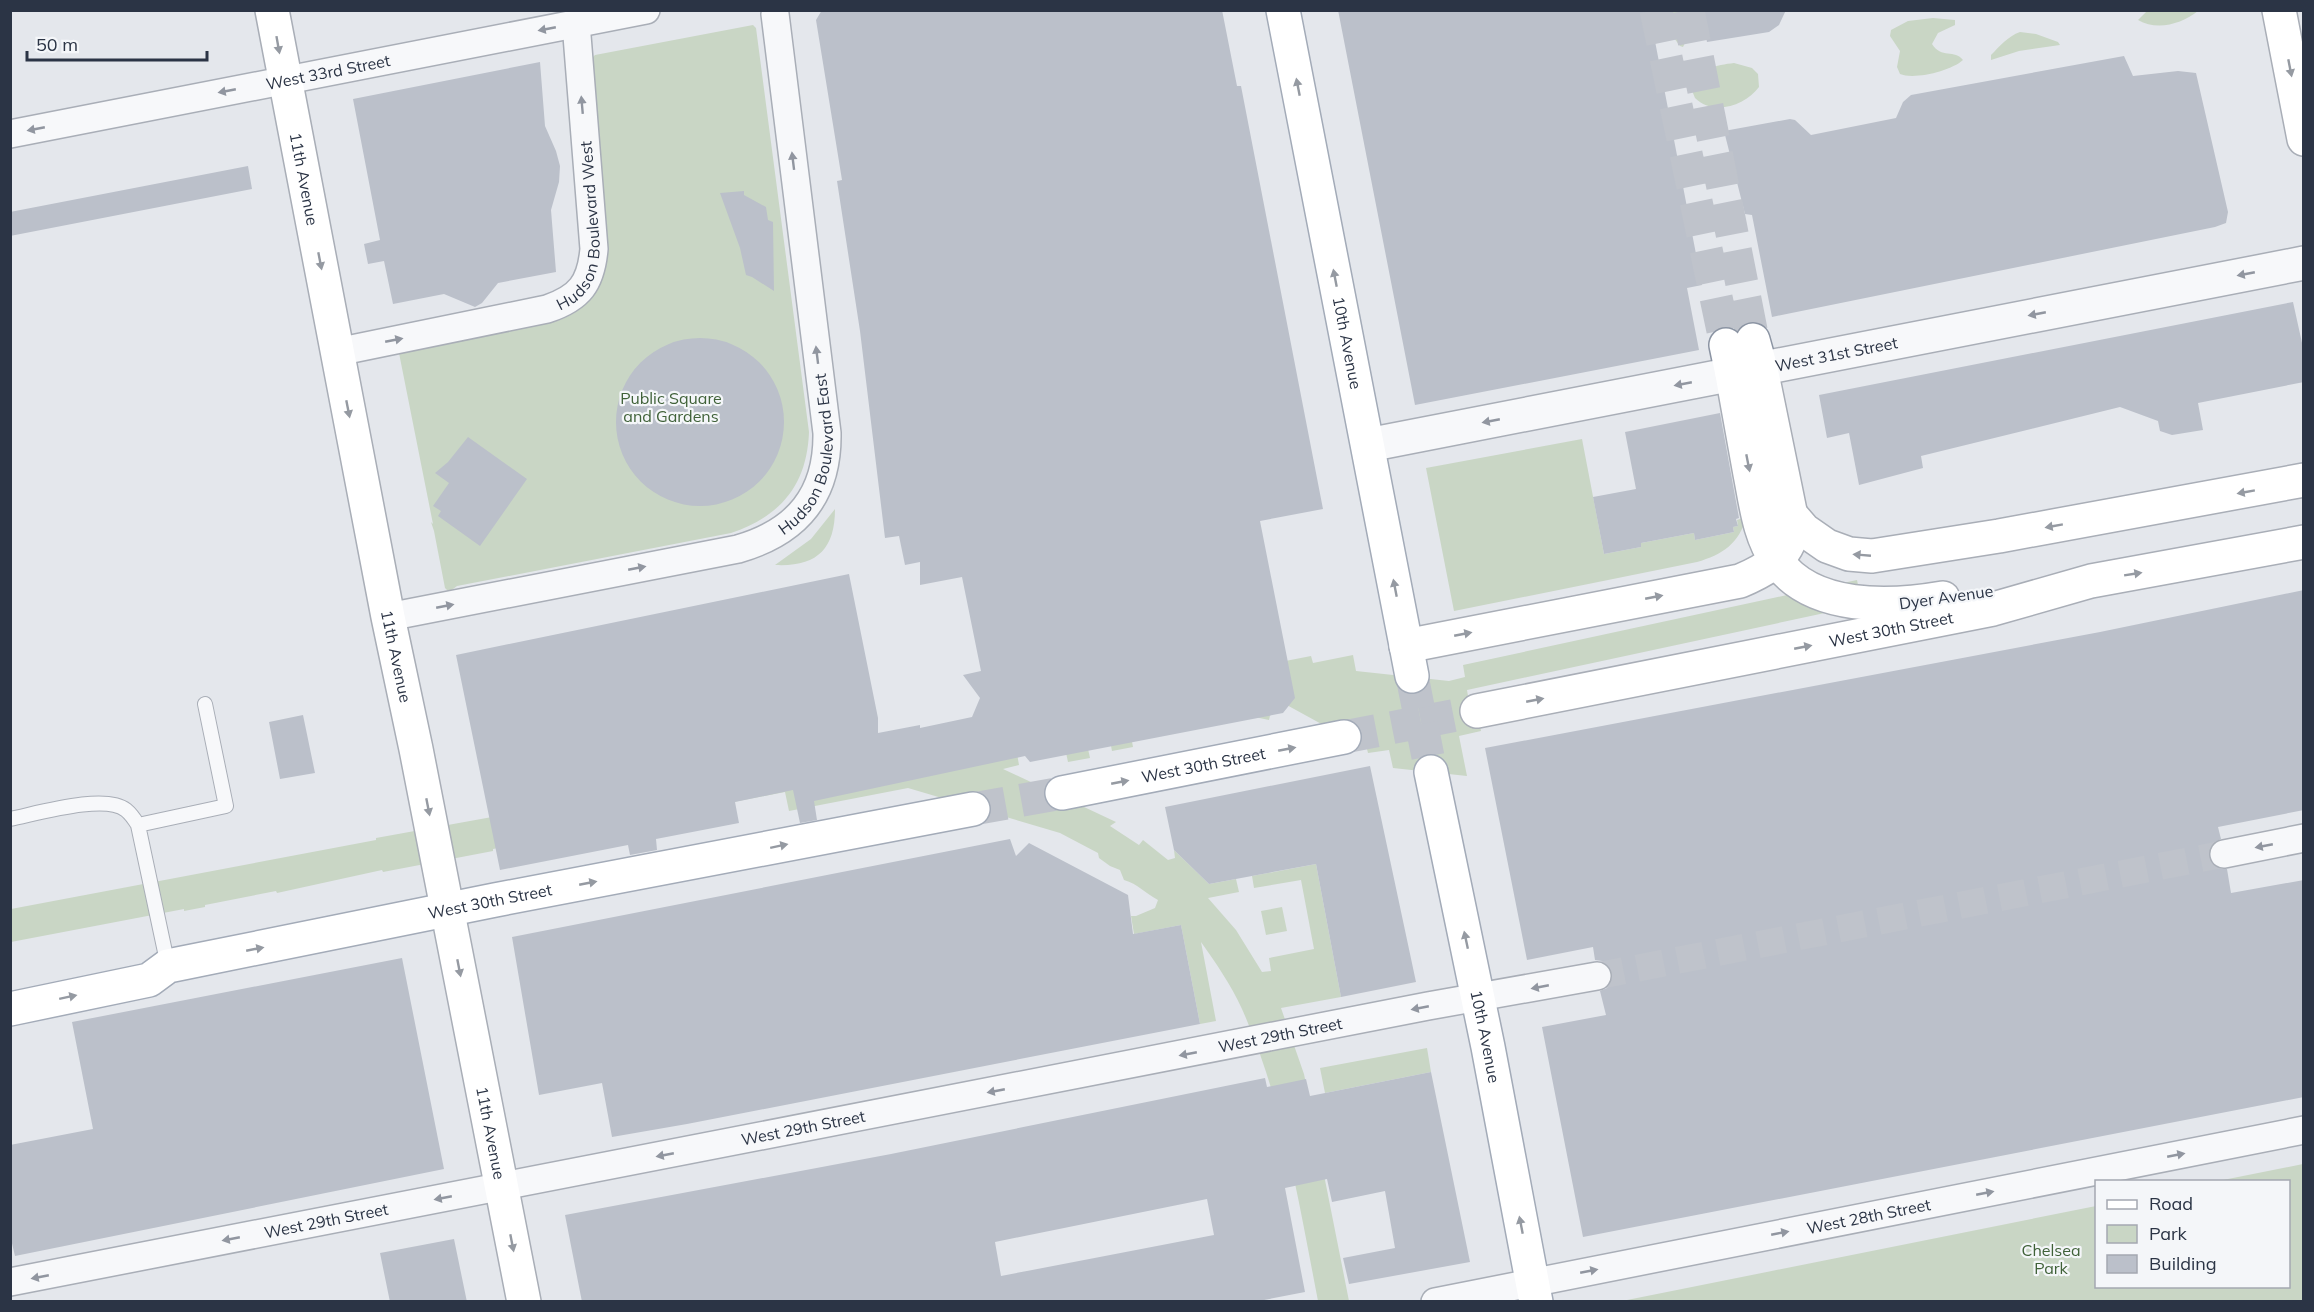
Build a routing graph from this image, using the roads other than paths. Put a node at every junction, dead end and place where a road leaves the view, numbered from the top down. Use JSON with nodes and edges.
{"nodes":[{"id":1,"x":272,"y":10,"type":"edge"},
{"id":2,"x":646,"y":10,"type":"edge"},
{"id":3,"x":1283,"y":10,"type":"edge"},
{"id":4,"x":2279,"y":10,"type":"edge"},
{"id":5,"x":774,"y":12,"type":"edge"},
{"id":6,"x":576,"y":23,"type":"junction"},
{"id":7,"x":284,"y":80,"type":"junction"},
{"id":8,"x":10,"y":134,"type":"edge"},
{"id":9,"x":2304,"y":139,"type":"edge"},
{"id":10,"x":2304,"y":263,"type":"edge"},
{"id":11,"x":337,"y":352,"type":"junction"},
{"id":12,"x":1743,"y":357,"type":"junction"},
{"id":13,"x":1368,"y":445,"type":"junction"},
{"id":14,"x":2304,"y":480,"type":"edge"},
{"id":15,"x":1791,"y":515,"type":"junction"},
{"id":16,"x":2304,"y":542,"type":"edge"},
{"id":17,"x":1777,"y":561,"type":"junction"},
{"id":18,"x":2091,"y":581,"type":"junction"},
{"id":19,"x":388,"y":617,"type":"junction"},
{"id":20,"x":205,"y":704,"type":"dead end"},
{"id":21,"x":1477,"y":711,"type":"tunnel mouth"},
{"id":22,"x":1344,"y":737,"type":"tunnel mouth"},
{"id":23,"x":1431,"y":772,"type":"tunnel mouth"},
{"id":24,"x":1062,"y":793,"type":"tunnel mouth"},
{"id":25,"x":973,"y":809,"type":"tunnel mouth"},
{"id":26,"x":10,"y":819,"type":"edge"},
{"id":27,"x":138,"y":825,"type":"junction"},
{"id":28,"x":2304,"y":838,"type":"edge"},
{"id":29,"x":2224,"y":854,"type":"tunnel mouth"},
{"id":30,"x":448,"y":910,"type":"junction"},
{"id":31,"x":168,"y":966,"type":"junction"},
{"id":32,"x":1597,"y":976,"type":"tunnel mouth"},
{"id":33,"x":1478,"y":998,"type":"junction"},
{"id":34,"x":10,"y":1009,"type":"edge"},
{"id":35,"x":2304,"y":1130,"type":"edge"},
{"id":36,"x":501,"y":1186,"type":"junction"},
{"id":37,"x":10,"y":1282,"type":"edge"},
{"id":38,"x":1534,"y":1292,"type":"edge"},
{"id":39,"x":524,"y":1302,"type":"edge"},
{"id":40,"x":1435,"y":1302,"type":"edge"}],
"edges":[{"from":1,"to":7,"type":"main road","name":"11th Avenue","one_way":true},
{"from":2,"to":6,"type":"street","name":"West 33rd Street"},
{"from":13,"to":3,"type":"main road","name":"10th Avenue","one_way":true},
{"from":4,"to":9,"type":"main road","one_way":true},
{"from":19,"to":5,"type":"street","name":"Hudson Boulevard East","one_way":true},
{"from":6,"to":7,"type":"street","name":"West 33rd Street","one_way":true},
{"from":11,"to":6,"type":"street","name":"Hudson Boulevard West","one_way":true},
{"from":7,"to":8,"type":"street","name":"West 33rd Street","one_way":true},
{"from":7,"to":11,"type":"main road","name":"11th Avenue","one_way":true},
{"from":10,"to":12,"type":"street","name":"West 31st Street","one_way":true},
{"from":11,"to":19,"type":"main road","name":"11th Avenue","one_way":true},
{"from":12,"to":13,"type":"street","name":"West 31st Street","one_way":true},
{"from":12,"to":15,"type":"main road"},
{"from":12,"to":17,"type":"main road","name":"Dyer Avenue","one_way":true},
{"from":13,"to":17,"type":"main road","name":"10th Avenue"},
{"from":14,"to":15,"type":"main road","one_way":true},
{"from":15,"to":17,"type":"main road"},
{"from":18,"to":16,"type":"main road","name":"West 30th Street","one_way":true},
{"from":17,"to":18,"type":"main road","name":"Dyer Avenue"},
{"from":21,"to":18,"type":"main road","name":"West 30th Street","one_way":true},
{"from":19,"to":30,"type":"main road","name":"11th Avenue","one_way":true},
{"from":20,"to":27,"type":"lane"},
{"from":24,"to":22,"type":"main road","name":"West 30th Street","one_way":true},
{"from":33,"to":23,"type":"main road","name":"10th Avenue","one_way":true},
{"from":30,"to":25,"type":"main road","name":"West 30th Street","one_way":true},
{"from":26,"to":27,"type":"lane"},
{"from":27,"to":31,"type":"lane"},
{"from":28,"to":29,"type":"street","one_way":true},
{"from":31,"to":30,"type":"main road","name":"West 30th Street","one_way":true},
{"from":30,"to":36,"type":"main road","name":"11th Avenue","one_way":true},
{"from":34,"to":31,"type":"main road","name":"West 30th Street","one_way":true},
{"from":32,"to":33,"type":"street","name":"West 29th Street","one_way":true},
{"from":33,"to":36,"type":"street","name":"West 29th Street","one_way":true},
{"from":38,"to":33,"type":"main road","name":"10th Avenue","one_way":true},
{"from":38,"to":35,"type":"street","name":"West 28th Street","one_way":true},
{"from":36,"to":37,"type":"street","name":"West 29th Street","one_way":true},
{"from":36,"to":39,"type":"main road","name":"11th Avenue","one_way":true},
{"from":38,"to":40,"type":"street","name":"West 28th Street"}]}
